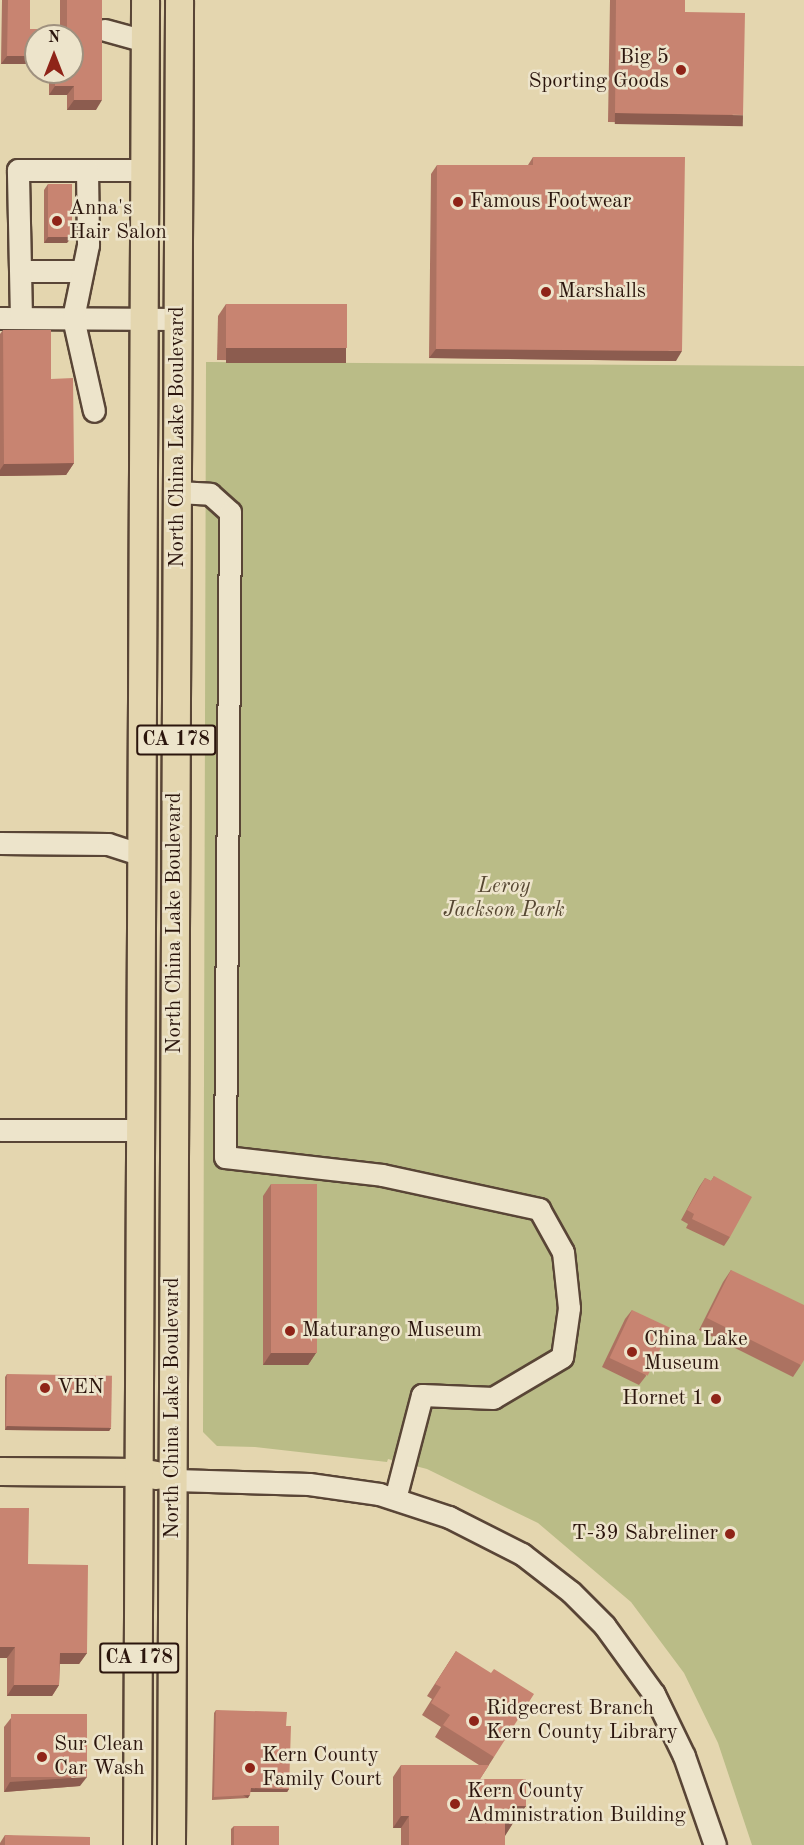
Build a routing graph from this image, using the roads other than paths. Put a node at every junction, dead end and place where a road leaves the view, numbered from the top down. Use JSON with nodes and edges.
{"nodes":[{"id":1,"x":145,"y":0,"type":"edge"},
{"id":2,"x":179,"y":0,"type":"edge"},
{"id":3,"x":105,"y":30,"type":"edge"},
{"id":4,"x":145,"y":41,"type":"junction"},
{"id":5,"x":87,"y":170,"type":"junction"},
{"id":6,"x":144,"y":170,"type":"junction"},
{"id":7,"x":22,"y":271,"type":"junction"},
{"id":8,"x":81,"y":271,"type":"junction"},
{"id":9,"x":0,"y":318,"type":"edge"},
{"id":10,"x":21,"y":318,"type":"junction"},
{"id":11,"x":73,"y":318,"type":"junction"},
{"id":12,"x":144,"y":318,"type":"junction"},
{"id":13,"x":178,"y":319,"type":"junction"},
{"id":14,"x":94,"y":411,"type":"dead end"},
{"id":15,"x":177,"y":492,"type":"junction"},
{"id":16,"x":0,"y":843,"type":"edge"},
{"id":17,"x":141,"y":855,"type":"junction"},
{"id":18,"x":174,"y":1020,"type":"junction"},
{"id":19,"x":0,"y":1130,"type":"edge"},
{"id":20,"x":140,"y":1130,"type":"junction"},
{"id":21,"x":0,"y":1471,"type":"edge"},
{"id":22,"x":140,"y":1472,"type":"junction"},
{"id":23,"x":175,"y":1480,"type":"junction"},
{"id":24,"x":395,"y":1499,"type":"junction"},
{"id":25,"x":137,"y":1845,"type":"edge"},
{"id":26,"x":171,"y":1845,"type":"edge"},
{"id":27,"x":715,"y":1845,"type":"edge"}],
"edges":[{"from":1,"to":4,"type":"main road","name":"North China Lake Boulevard","number":"CA 178"},
{"from":2,"to":13,"type":"main road","name":"North China Lake Boulevard","number":"CA 178"},
{"from":3,"to":4,"type":"street"},
{"from":4,"to":6,"type":"main road","name":"North China Lake Boulevard","number":"CA 178"},
{"from":5,"to":6,"type":"street"},
{"from":5,"to":7,"type":"street"},
{"from":5,"to":8,"type":"street"},
{"from":6,"to":12,"type":"main road","name":"North China Lake Boulevard","number":"CA 178"},
{"from":7,"to":8,"type":"street"},
{"from":7,"to":10,"type":"street"},
{"from":8,"to":11,"type":"street"},
{"from":9,"to":10,"type":"street"},
{"from":10,"to":11,"type":"street"},
{"from":11,"to":12,"type":"street"},
{"from":11,"to":14,"type":"street"},
{"from":12,"to":13,"type":"street"},
{"from":12,"to":17,"type":"main road","name":"North China Lake Boulevard","number":"CA 178"},
{"from":13,"to":15,"type":"main road","name":"North China Lake Boulevard","number":"CA 178"},
{"from":15,"to":18,"type":"main road","name":"North China Lake Boulevard","number":"CA 178"},
{"from":15,"to":24,"type":"street"},
{"from":16,"to":17,"type":"street"},
{"from":17,"to":18,"type":"main road"},
{"from":17,"to":20,"type":"main road","name":"North China Lake Boulevard","number":"CA 178"},
{"from":18,"to":23,"type":"main road","name":"North China Lake Boulevard","number":"CA 178"},
{"from":19,"to":20,"type":"street"},
{"from":20,"to":22,"type":"main road","name":"North China Lake Boulevard","number":"CA 178"},
{"from":21,"to":22,"type":"main road"},
{"from":22,"to":23,"type":"main road"},
{"from":22,"to":25,"type":"main road","name":"North China Lake Boulevard","number":"CA 178"},
{"from":23,"to":24,"type":"street"},
{"from":23,"to":26,"type":"main road","name":"North China Lake Boulevard","number":"CA 178"},
{"from":24,"to":27,"type":"street"}]}
